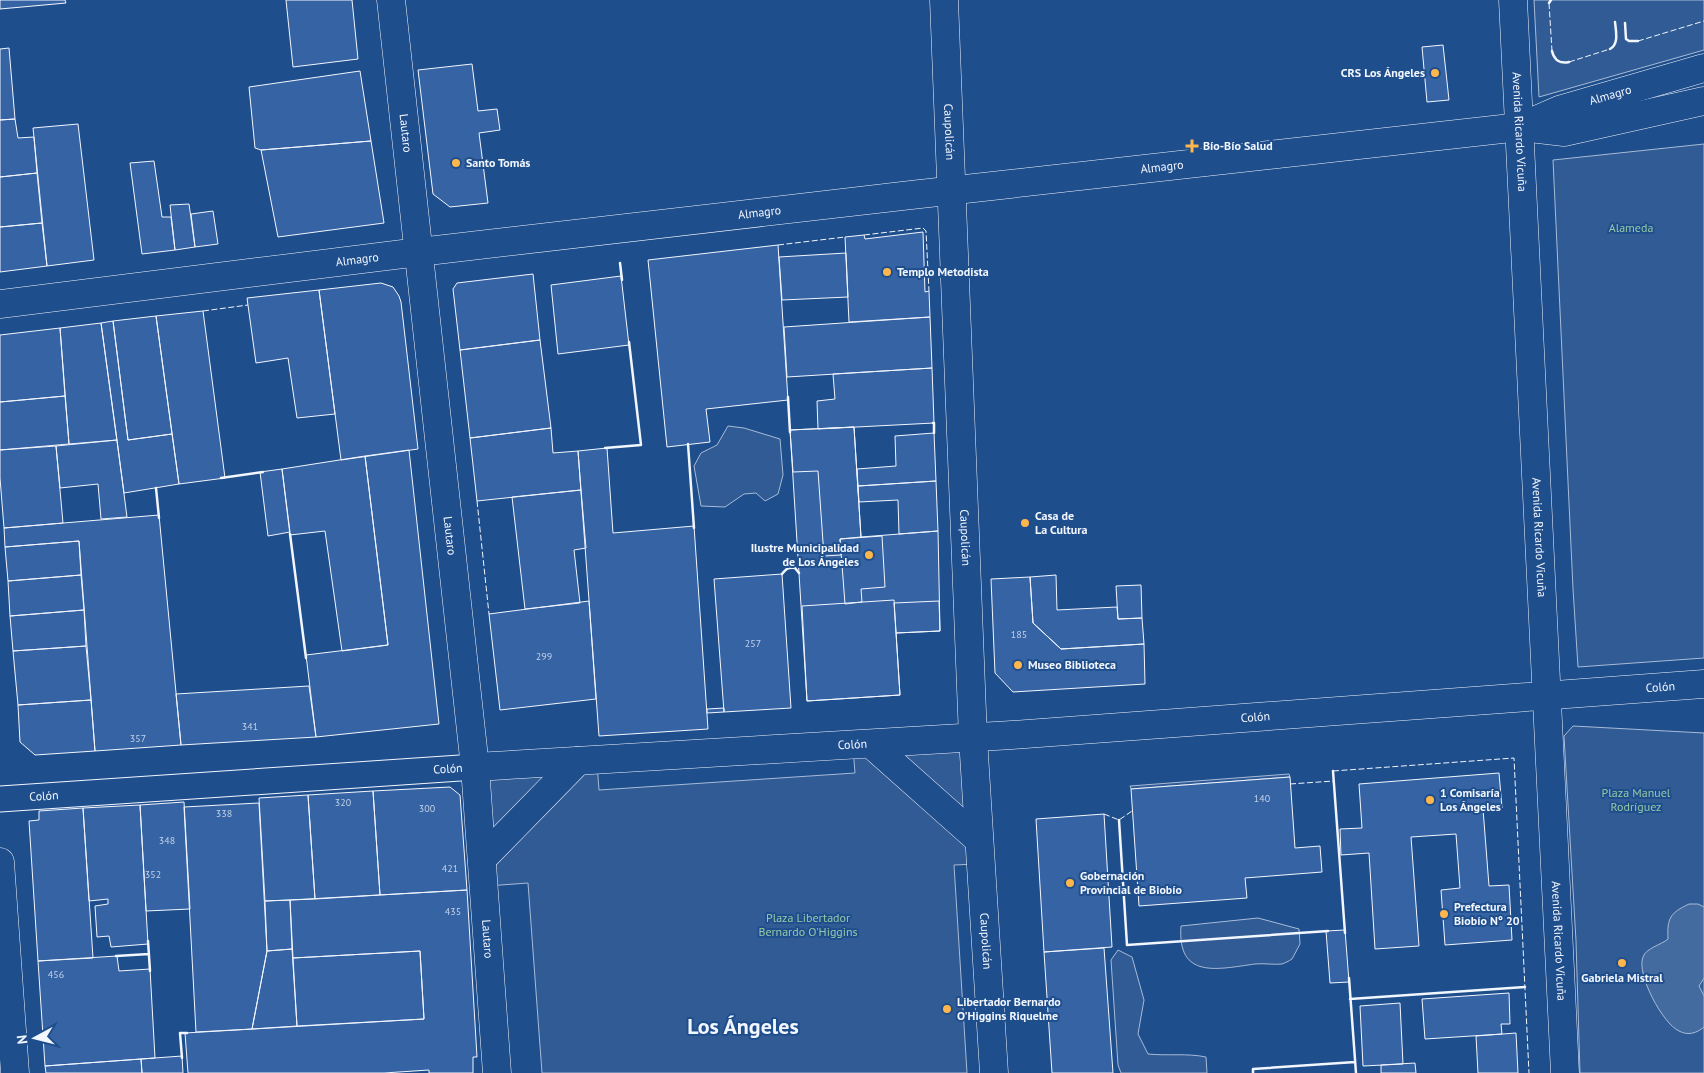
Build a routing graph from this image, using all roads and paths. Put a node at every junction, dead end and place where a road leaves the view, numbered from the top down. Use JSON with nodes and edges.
{"nodes":[{"id":1,"x":391,"y":0,"type":"edge"},
{"id":2,"x":944,"y":0,"type":"edge"},
{"id":3,"x":1513,"y":0,"type":"edge"},
{"id":4,"x":1704,"y":68,"type":"edge"},
{"id":5,"x":1704,"y":101,"type":"edge"},
{"id":6,"x":1520,"y":127,"type":"junction"},
{"id":7,"x":952,"y":190,"type":"junction"},
{"id":8,"x":419,"y":252,"type":"junction"},
{"id":9,"x":0,"y":304,"type":"edge"},
{"id":10,"x":1704,"y":684,"type":"edge"},
{"id":11,"x":1547,"y":696,"type":"junction"},
{"id":12,"x":973,"y":738,"type":"junction"},
{"id":13,"x":871,"y":744,"type":"junction"},
{"id":14,"x":578,"y":761,"type":"junction"},
{"id":15,"x":475,"y":767,"type":"junction"},
{"id":16,"x":0,"y":799,"type":"edge"},
{"id":17,"x":979,"y":840,"type":"junction"},
{"id":18,"x":482,"y":859,"type":"junction"},
{"id":19,"x":0,"y":862,"type":"edge"},
{"id":20,"x":15,"y":1073,"type":"edge"},
{"id":21,"x":497,"y":1073,"type":"edge"},
{"id":22,"x":994,"y":1073,"type":"edge"},
{"id":23,"x":1565,"y":1073,"type":"edge"}],
"edges":[{"from":1,"to":8,"type":"main road","name":"Lautaro"},
{"from":2,"to":7,"type":"main road","name":"Caupolicán"},
{"from":3,"to":6,"type":"main road","name":"Avenida Ricardo Vicuña"},
{"from":4,"to":6,"type":"main road","name":"Almagro"},
{"from":5,"to":6,"type":"main road","name":"Almagro"},
{"from":6,"to":7,"type":"main road","name":"Almagro"},
{"from":6,"to":11,"type":"main road","name":"Avenida Ricardo Vicuña"},
{"from":7,"to":8,"type":"main road","name":"Almagro"},
{"from":7,"to":12,"type":"main road","name":"Caupolicán"},
{"from":8,"to":9,"type":"main road","name":"Almagro"},
{"from":8,"to":15,"type":"main road","name":"Lautaro"},
{"from":10,"to":11,"type":"main road","name":"Colón"},
{"from":11,"to":12,"type":"main road","name":"Colón"},
{"from":11,"to":23,"type":"main road","name":"Avenida Ricardo Vicuña"},
{"from":12,"to":13,"type":"main road","name":"Colón"},
{"from":12,"to":17,"type":"main road","name":"Caupolicán"},
{"from":13,"to":14,"type":"main road","name":"Colón"},
{"from":13,"to":17,"type":"main road"},
{"from":14,"to":15,"type":"main road","name":"Colón"},
{"from":14,"to":18,"type":"main road"},
{"from":15,"to":16,"type":"street","name":"Colón"},
{"from":15,"to":18,"type":"main road","name":"Lautaro"},
{"from":17,"to":22,"type":"main road","name":"Caupolicán"},
{"from":18,"to":21,"type":"main road","name":"Lautaro"},
{"from":19,"to":20,"type":"main road"}]}
